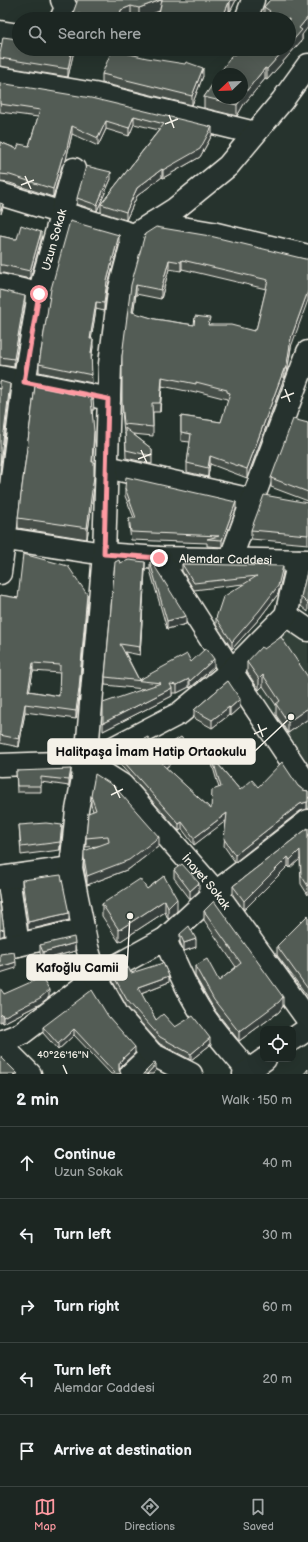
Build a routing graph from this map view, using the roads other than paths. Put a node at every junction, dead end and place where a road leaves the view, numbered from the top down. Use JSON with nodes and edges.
{"nodes":[{"id":1,"x":62,"y":0,"type":"edge"},
{"id":2,"x":253,"y":0,"type":"edge"},
{"id":3,"x":64,"y":12,"type":"edge"},
{"id":4,"x":249,"y":12,"type":"edge"},
{"id":5,"x":0,"y":32,"type":"edge"},
{"id":6,"x":12,"y":34,"type":"edge"},
{"id":7,"x":308,"y":65,"type":"edge"},
{"id":8,"x":0,"y":78,"type":"edge"},
{"id":9,"x":255,"y":133,"type":"junction"},
{"id":10,"x":74,"y":169,"type":"dead end"},
{"id":11,"x":0,"y":194,"type":"edge"},
{"id":12,"x":62,"y":213,"type":"junction"},
{"id":13,"x":153,"y":223,"type":"junction"},
{"id":14,"x":134,"y":235,"type":"junction"},
{"id":15,"x":308,"y":256,"type":"edge"},
{"id":16,"x":0,"y":285,"type":"edge"},
{"id":17,"x":39,"y":294,"type":"junction"},
{"id":18,"x":308,"y":352,"type":"edge"},
{"id":19,"x":0,"y":377,"type":"edge"},
{"id":20,"x":24,"y":382,"type":"junction"},
{"id":21,"x":108,"y":399,"type":"junction"},
{"id":22,"x":8,"y":440,"type":"edge"},
{"id":23,"x":106,"y":467,"type":"junction"},
{"id":24,"x":252,"y":500,"type":"junction"},
{"id":25,"x":2,"y":539,"type":"edge"},
{"id":26,"x":104,"y":554,"type":"junction"},
{"id":27,"x":159,"y":558,"type":"junction"},
{"id":28,"x":230,"y":560,"type":"junction"},
{"id":29,"x":304,"y":561,"type":"edge"},
{"id":30,"x":0,"y":573,"type":"edge"},
{"id":31,"x":286,"y":615,"type":"junction"},
{"id":32,"x":308,"y":630,"type":"edge"},
{"id":33,"x":231,"y":671,"type":"junction"},
{"id":34,"x":86,"y":762,"type":"junction"},
{"id":35,"x":0,"y":765,"type":"edge"},
{"id":36,"x":308,"y":786,"type":"edge"},
{"id":37,"x":308,"y":821,"type":"edge"},
{"id":38,"x":71,"y":868,"type":"junction"},
{"id":39,"x":4,"y":877,"type":"edge"},
{"id":40,"x":216,"y":892,"type":"junction"},
{"id":41,"x":83,"y":930,"type":"junction"},
{"id":42,"x":165,"y":939,"type":"junction"},
{"id":43,"x":9,"y":947,"type":"edge"},
{"id":44,"x":96,"y":977,"type":"junction"},
{"id":45,"x":308,"y":1020,"type":"edge"},
{"id":46,"x":308,"y":1029,"type":"edge"},
{"id":47,"x":296,"y":1037,"type":"edge"},
{"id":48,"x":0,"y":1043,"type":"edge"},
{"id":49,"x":152,"y":1054,"type":"junction"},
{"id":50,"x":252,"y":1068,"type":"edge"},
{"id":51,"x":30,"y":1074,"type":"edge"},
{"id":52,"x":131,"y":1074,"type":"edge"},
{"id":53,"x":191,"y":1074,"type":"edge"}],
"edges":[{"from":1,"to":3,"type":"street"},
{"from":2,"to":4,"type":"street"},
{"from":5,"to":6,"type":"street"},
{"from":7,"to":9,"type":"street"},
{"from":8,"to":9,"type":"street"},
{"from":9,"to":13,"type":"street"},
{"from":10,"to":12,"type":"street","name":"Uzun Sokak"},
{"from":11,"to":12,"type":"street"},
{"from":12,"to":14,"type":"street"},
{"from":12,"to":17,"type":"street","name":"Uzun Sokak"},
{"from":13,"to":14,"type":"street"},
{"from":13,"to":15,"type":"street"},
{"from":14,"to":21,"type":"street"},
{"from":16,"to":17,"type":"street"},
{"from":17,"to":20,"type":"street","name":"Uzun Sokak"},
{"from":18,"to":24,"type":"street"},
{"from":19,"to":20,"type":"street"},
{"from":20,"to":21,"type":"street"},
{"from":20,"to":22,"type":"street","name":"Uzun Sokak"},
{"from":21,"to":23,"type":"street"},
{"from":22,"to":25,"type":"street","name":"Uzun Sokak"},
{"from":23,"to":24,"type":"street"},
{"from":23,"to":26,"type":"street"},
{"from":24,"to":28,"type":"street"},
{"from":25,"to":26,"type":"street","name":"Alemdar Caddesi"},
{"from":25,"to":30,"type":"street","name":"Uzun Sokak"},
{"from":26,"to":27,"type":"street","name":"Alemdar Caddesi"},
{"from":26,"to":34,"type":"street"},
{"from":27,"to":28,"type":"street","name":"Alemdar Caddesi"},
{"from":27,"to":33,"type":"street"},
{"from":28,"to":29,"type":"street","name":"Alemdar Caddesi"},
{"from":29,"to":31,"type":"street"},
{"from":31,"to":32,"type":"street"},
{"from":31,"to":33,"type":"street"},
{"from":33,"to":34,"type":"street"},
{"from":33,"to":36,"type":"street"},
{"from":34,"to":35,"type":"street"},
{"from":34,"to":38,"type":"street"},
{"from":34,"to":40,"type":"street","name":"İnayet Sokak"},
{"from":37,"to":40,"type":"street"},
{"from":38,"to":39,"type":"street"},
{"from":38,"to":41,"type":"street"},
{"from":39,"to":43,"type":"street"},
{"from":40,"to":42,"type":"street"},
{"from":40,"to":45,"type":"street","name":"İnayet Sokak"},
{"from":41,"to":43,"type":"street"},
{"from":41,"to":44,"type":"street"},
{"from":42,"to":44,"type":"street"},
{"from":42,"to":50,"type":"street"},
{"from":44,"to":48,"type":"street"},
{"from":44,"to":49,"type":"street"},
{"from":46,"to":47,"type":"street"},
{"from":48,"to":51,"type":"street"},
{"from":49,"to":52,"type":"street"},
{"from":49,"to":53,"type":"street"}]}
